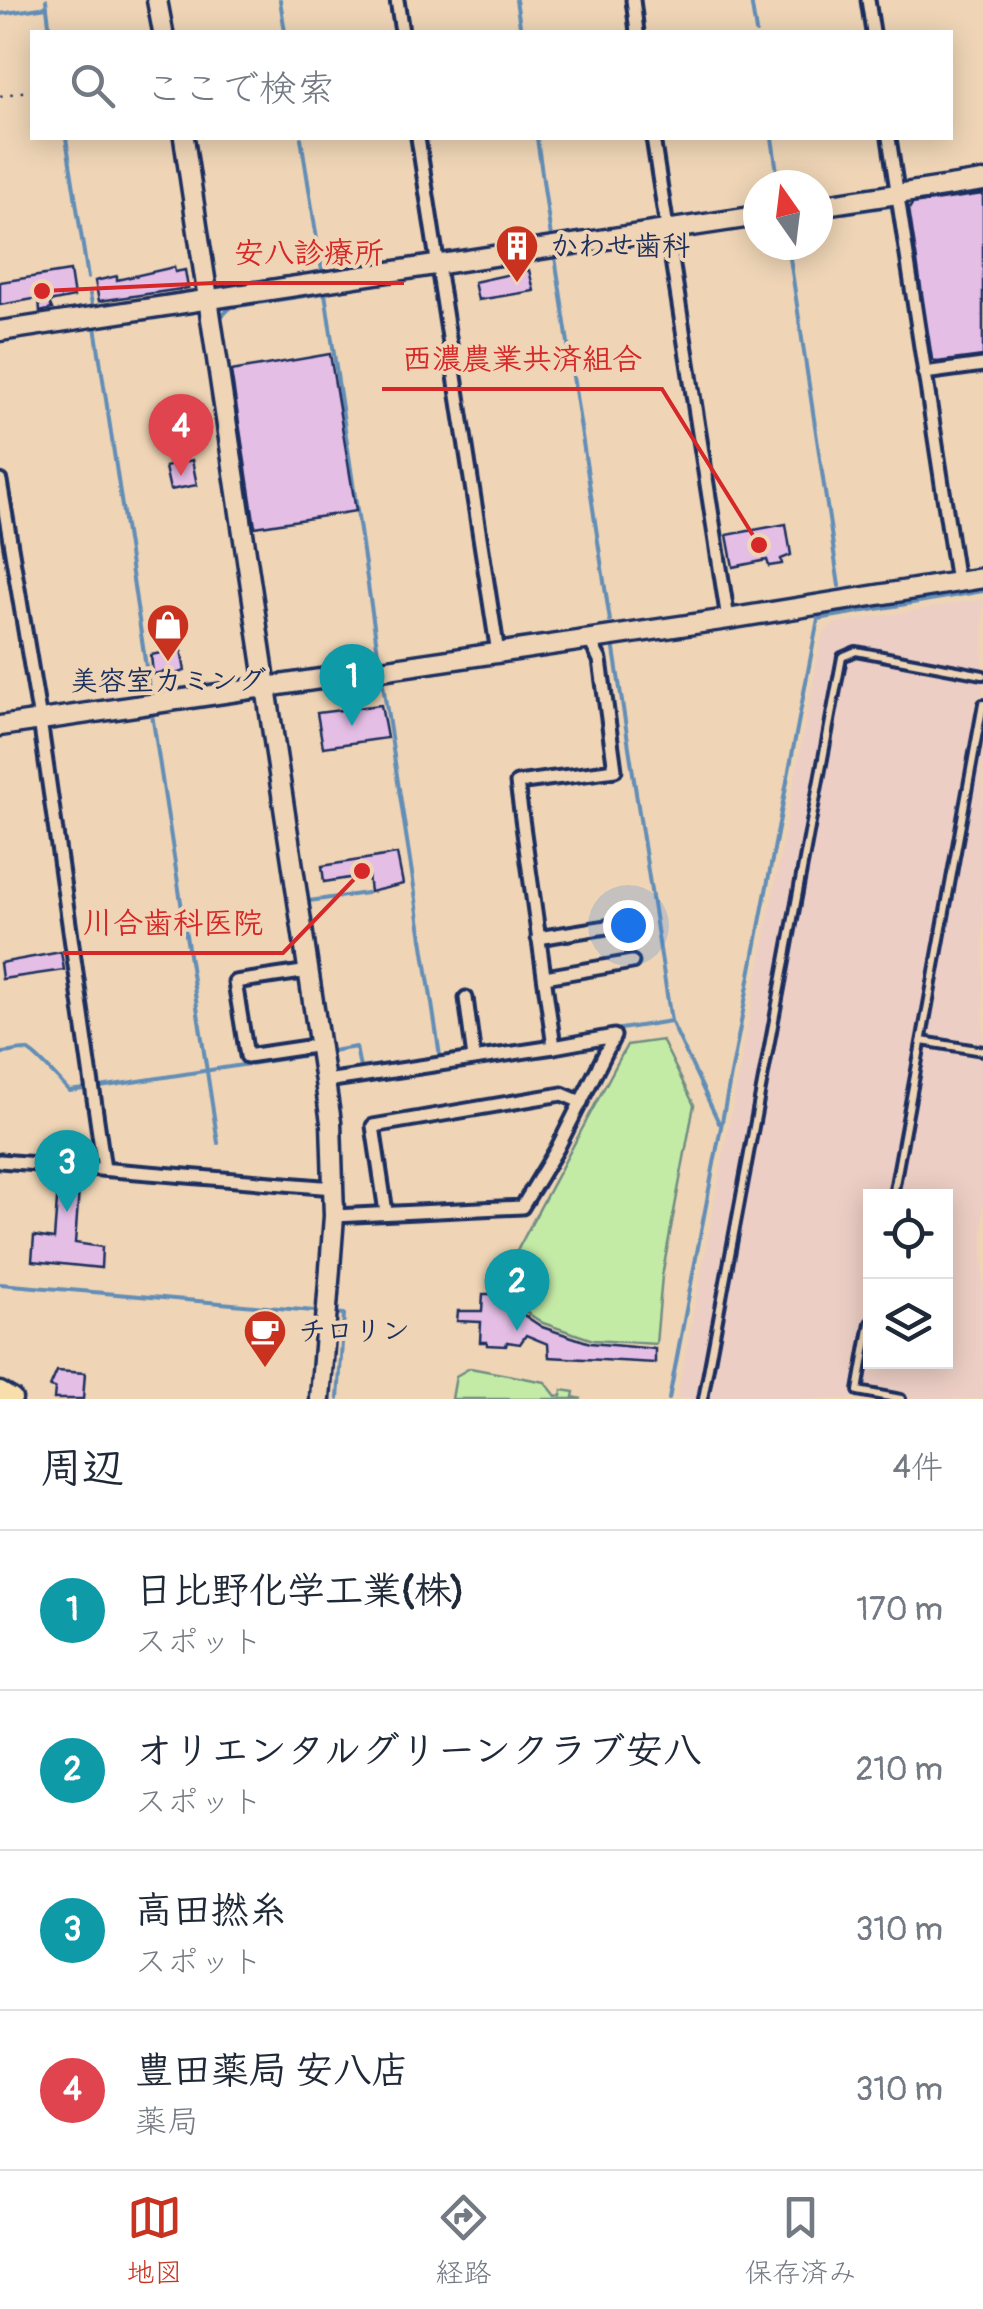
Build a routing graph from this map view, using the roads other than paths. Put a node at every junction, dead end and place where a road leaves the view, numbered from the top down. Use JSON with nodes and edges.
{"nodes":[{"id":1,"x":157,"y":0,"type":"edge"},
{"id":2,"x":397,"y":0,"type":"edge"},
{"id":3,"x":632,"y":0,"type":"edge"},
{"id":4,"x":868,"y":0,"type":"edge"},
{"id":5,"x":163,"y":30,"type":"edge"},
{"id":6,"x":402,"y":30,"type":"edge"},
{"id":7,"x":638,"y":30,"type":"edge"},
{"id":8,"x":872,"y":30,"type":"edge"},
{"id":9,"x":184,"y":140,"type":"edge"},
{"id":10,"x":418,"y":140,"type":"edge"},
{"id":11,"x":653,"y":140,"type":"edge"},
{"id":12,"x":889,"y":140,"type":"edge"},
{"id":13,"x":983,"y":182,"type":"edge"},
{"id":14,"x":898,"y":194,"type":"junction"},
{"id":15,"x":833,"y":204,"type":"edge"},
{"id":16,"x":743,"y":218,"type":"edge"},
{"id":17,"x":667,"y":230,"type":"junction"},
{"id":18,"x":438,"y":266,"type":"junction"},
{"id":19,"x":209,"y":300,"type":"junction"},
{"id":20,"x":0,"y":331,"type":"edge"},
{"id":21,"x":983,"y":364,"type":"edge"},
{"id":22,"x":924,"y":373,"type":"junction"},
{"id":23,"x":0,"y":481,"type":"edge"},
{"id":24,"x":3,"y":524,"type":"edge"},
{"id":25,"x":983,"y":578,"type":"edge"},
{"id":26,"x":957,"y":582,"type":"junction"},
{"id":27,"x":728,"y":619,"type":"junction"},
{"id":28,"x":589,"y":639,"type":"junction"},
{"id":29,"x":498,"y":652,"type":"junction"},
{"id":30,"x":983,"y":675,"type":"edge"},
{"id":31,"x":267,"y":687,"type":"junction"},
{"id":32,"x":983,"y":704,"type":"edge"},
{"id":33,"x":40,"y":720,"type":"junction"},
{"id":34,"x":0,"y":726,"type":"edge"},
{"id":35,"x":618,"y":925,"type":"dead end"},
{"id":36,"x":538,"y":938,"type":"junction"},
{"id":37,"x":632,"y":962,"type":"dead end"},
{"id":38,"x":309,"y":971,"type":"junction"},
{"id":39,"x":545,"y":977,"type":"junction"},
{"id":40,"x":466,"y":998,"type":"dead end"},
{"id":41,"x":922,"y":1041,"type":"junction"},
{"id":42,"x":321,"y":1045,"type":"junction"},
{"id":43,"x":554,"y":1047,"type":"junction"},
{"id":44,"x":983,"y":1051,"type":"edge"},
{"id":45,"x":474,"y":1058,"type":"junction"},
{"id":46,"x":326,"y":1081,"type":"junction"},
{"id":47,"x":581,"y":1102,"type":"junction"},
{"id":48,"x":0,"y":1161,"type":"edge"},
{"id":49,"x":104,"y":1169,"type":"junction"},
{"id":50,"x":334,"y":1188,"type":"junction"},
{"id":51,"x":895,"y":1189,"type":"edge"},
{"id":52,"x":386,"y":1212,"type":"junction"},
{"id":53,"x":334,"y":1216,"type":"junction"},
{"id":54,"x":863,"y":1363,"type":"edge"},
{"id":55,"x":0,"y":1392,"type":"edge"},
{"id":56,"x":12,"y":1399,"type":"edge"},
{"id":57,"x":320,"y":1399,"type":"edge"},
{"id":58,"x":703,"y":1399,"type":"edge"},
{"id":59,"x":902,"y":1399,"type":"edge"}],
"edges":[{"from":1,"to":5,"type":"street"},
{"from":2,"to":6,"type":"street"},
{"from":3,"to":7,"type":"street"},
{"from":4,"to":8,"type":"street"},
{"from":9,"to":19,"type":"street"},
{"from":10,"to":18,"type":"street"},
{"from":11,"to":17,"type":"street"},
{"from":12,"to":14,"type":"street"},
{"from":13,"to":14,"type":"street"},
{"from":14,"to":15,"type":"street"},
{"from":14,"to":22,"type":"street"},
{"from":16,"to":17,"type":"street"},
{"from":17,"to":18,"type":"street"},
{"from":17,"to":27,"type":"street"},
{"from":18,"to":19,"type":"street"},
{"from":18,"to":29,"type":"street"},
{"from":19,"to":20,"type":"street"},
{"from":19,"to":31,"type":"street"},
{"from":21,"to":22,"type":"street"},
{"from":22,"to":26,"type":"street"},
{"from":23,"to":24,"type":"street"},
{"from":24,"to":33,"type":"street"},
{"from":25,"to":26,"type":"street"},
{"from":26,"to":27,"type":"street"},
{"from":27,"to":28,"type":"street"},
{"from":28,"to":29,"type":"street"},
{"from":28,"to":36,"type":"street"},
{"from":29,"to":31,"type":"street"},
{"from":30,"to":58,"type":"lane"},
{"from":31,"to":33,"type":"street"},
{"from":31,"to":38,"type":"street"},
{"from":32,"to":41,"type":"lane"},
{"from":33,"to":34,"type":"street"},
{"from":33,"to":49,"type":"street"},
{"from":35,"to":36,"type":"street"},
{"from":36,"to":39,"type":"street"},
{"from":37,"to":39,"type":"street"},
{"from":38,"to":42,"type":"street"},
{"from":38,"to":42,"type":"street"},
{"from":39,"to":43,"type":"street"},
{"from":40,"to":45,"type":"street"},
{"from":41,"to":44,"type":"lane"},
{"from":41,"to":51,"type":"lane"},
{"from":42,"to":46,"type":"street"},
{"from":43,"to":45,"type":"street"},
{"from":43,"to":47,"type":"street"},
{"from":45,"to":46,"type":"street"},
{"from":46,"to":50,"type":"street"},
{"from":47,"to":52,"type":"street"},
{"from":47,"to":52,"type":"street"},
{"from":48,"to":49,"type":"street"},
{"from":49,"to":50,"type":"street"},
{"from":50,"to":53,"type":"street"},
{"from":52,"to":53,"type":"street"},
{"from":53,"to":57,"type":"street"},
{"from":54,"to":59,"type":"lane"},
{"from":55,"to":56,"type":"main road"}]}
